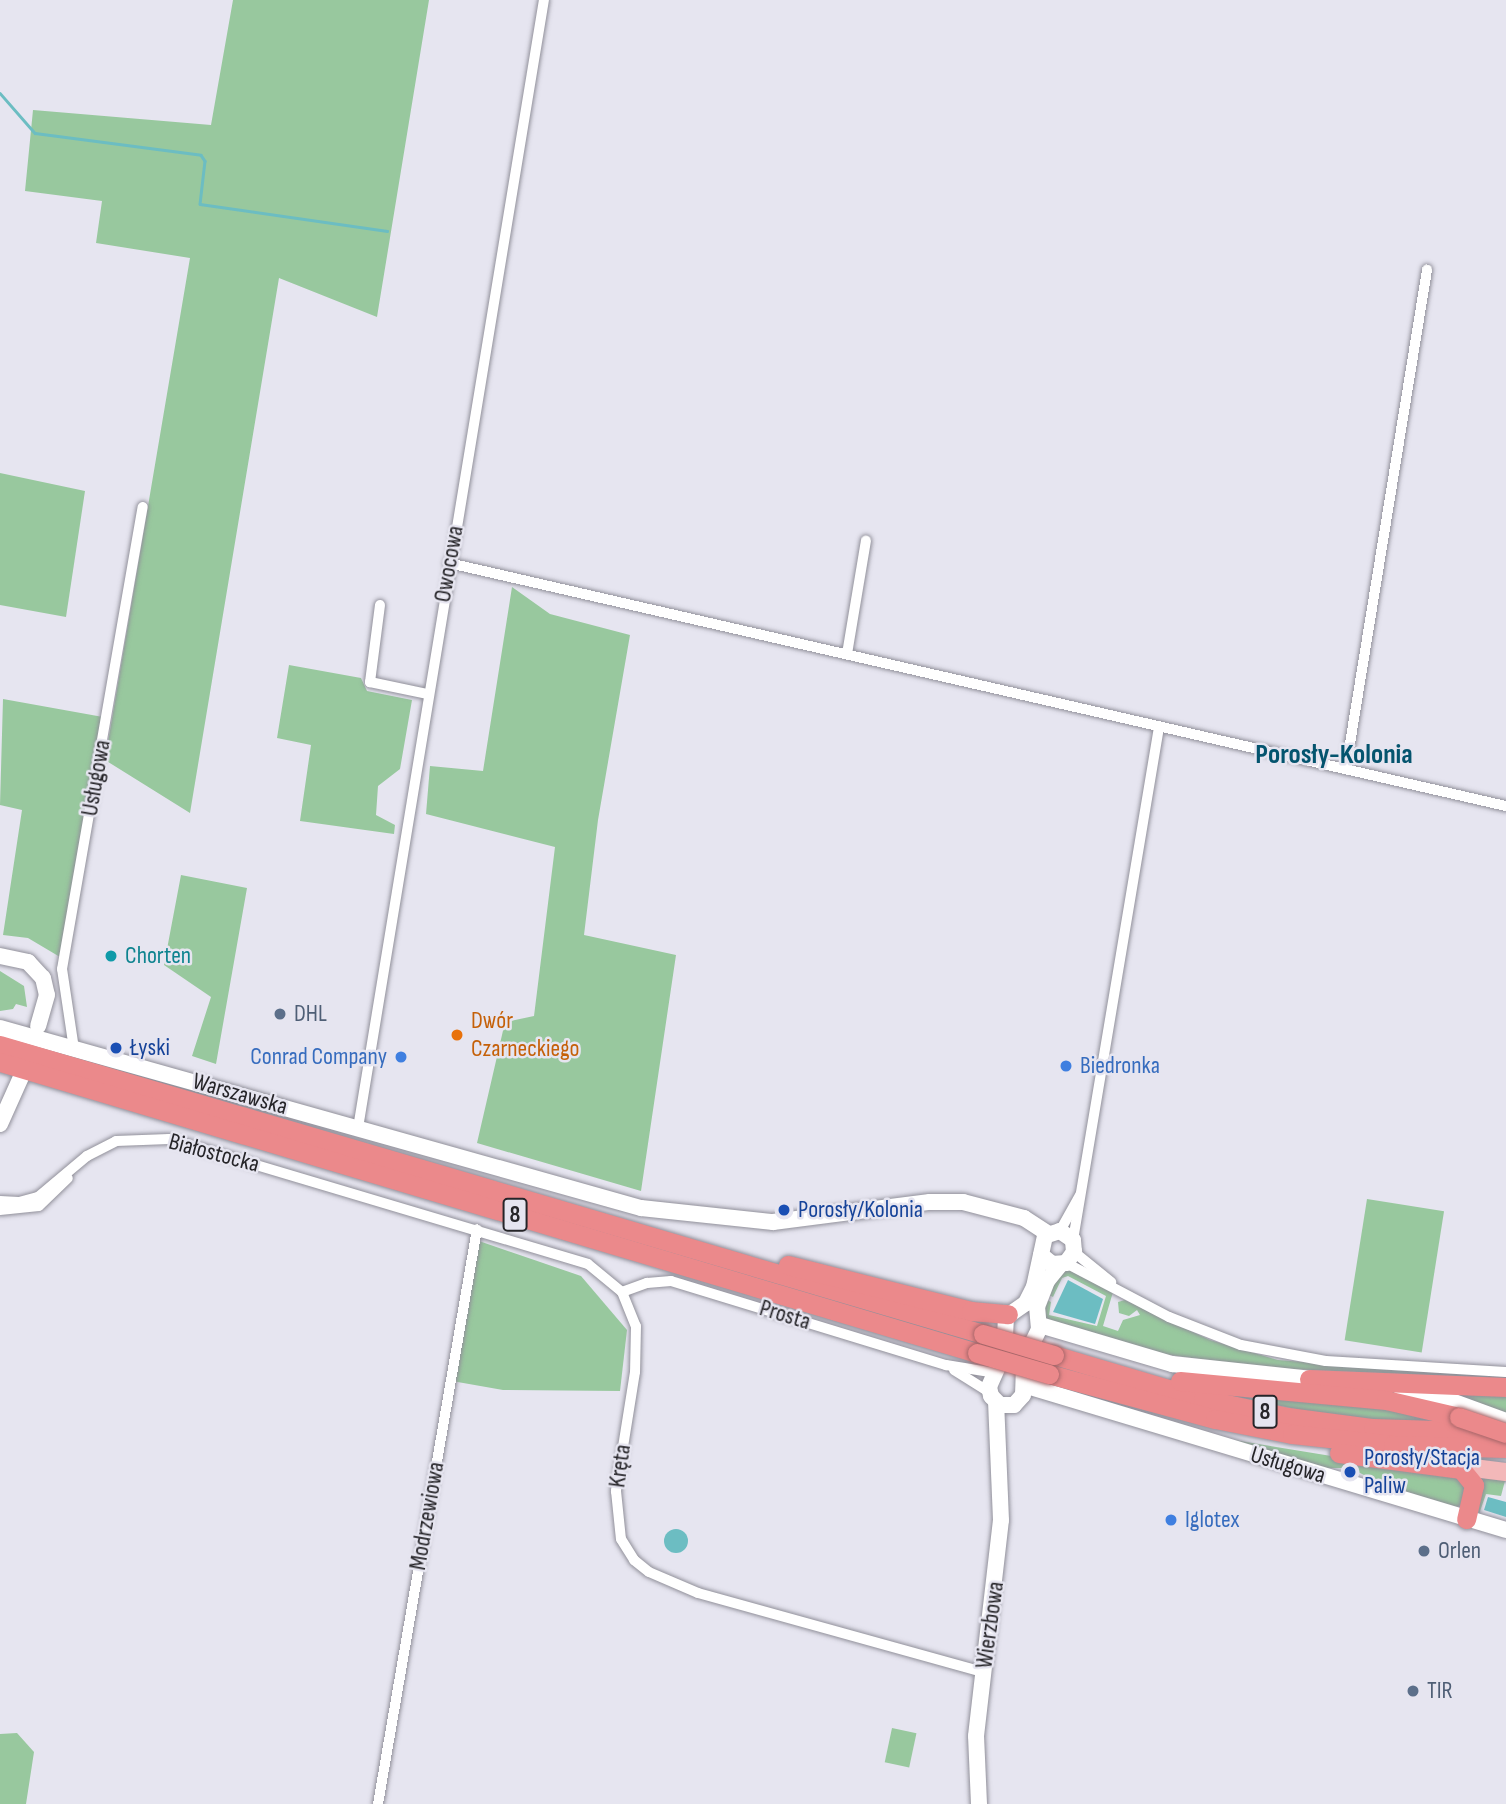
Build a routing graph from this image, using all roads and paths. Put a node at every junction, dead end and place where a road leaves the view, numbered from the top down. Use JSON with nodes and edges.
{"nodes":[{"id":1,"x":544,"y":0,"type":"edge"},
{"id":2,"x":1427,"y":270,"type":"dead end"},
{"id":3,"x":143,"y":507,"type":"dead end"},
{"id":4,"x":866,"y":541,"type":"dead end"},
{"id":5,"x":449,"y":563,"type":"junction"},
{"id":6,"x":380,"y":605,"type":"dead end"},
{"id":7,"x":847,"y":654,"type":"junction"},
{"id":8,"x":427,"y":694,"type":"junction"},
{"id":9,"x":1159,"y":727,"type":"junction"},
{"id":10,"x":1346,"y":768,"type":"junction"},
{"id":11,"x":1506,"y":806,"type":"edge"},
{"id":12,"x":0,"y":956,"type":"edge"},
{"id":13,"x":38,"y":1026,"type":"dead end"},
{"id":14,"x":0,"y":1028,"type":"edge"},
{"id":15,"x":0,"y":1045,"type":"edge"},
{"id":16,"x":74,"y":1049,"type":"junction"},
{"id":17,"x":0,"y":1062,"type":"edge"},
{"id":18,"x":21,"y":1077,"type":"dead end"},
{"id":19,"x":0,"y":1124,"type":"edge"},
{"id":20,"x":358,"y":1128,"type":"junction"},
{"id":21,"x":78,"y":1164,"type":"junction"},
{"id":22,"x":355,"y":1192,"type":"joint"},
{"id":23,"x":0,"y":1200,"type":"edge"},
{"id":24,"x":0,"y":1210,"type":"edge"},
{"id":25,"x":477,"y":1229,"type":"junction"},
{"id":26,"x":683,"y":1247,"type":"junction"},
{"id":27,"x":1058,"y":1248,"type":"junction"},
{"id":28,"x":622,"y":1292,"type":"junction"},
{"id":29,"x":1014,"y":1310,"type":"junction"},
{"id":30,"x":1038,"y":1320,"type":"junction"},
{"id":31,"x":980,"y":1343,"type":"junction"},
{"id":32,"x":1051,"y":1364,"type":"junction"},
{"id":33,"x":1085,"y":1364,"type":"junction"},
{"id":34,"x":946,"y":1365,"type":"junction"},
{"id":35,"x":1506,"y":1372,"type":"edge"},
{"id":36,"x":996,"y":1373,"type":"junction"},
{"id":37,"x":1309,"y":1379,"type":"junction"},
{"id":38,"x":1506,"y":1387,"type":"edge"},
{"id":39,"x":1020,"y":1396,"type":"junction"},
{"id":40,"x":993,"y":1397,"type":"junction"},
{"id":41,"x":1132,"y":1398,"type":"junction"},
{"id":42,"x":1498,"y":1418,"type":"edge"},
{"id":43,"x":1506,"y":1432,"type":"edge"},
{"id":44,"x":1000,"y":1446,"type":"junction"},
{"id":45,"x":1506,"y":1448,"type":"edge"},
{"id":46,"x":1441,"y":1464,"type":"junction"},
{"id":47,"x":1506,"y":1472,"type":"edge"},
{"id":48,"x":1466,"y":1519,"type":"junction"},
{"id":49,"x":1506,"y":1530,"type":"edge"},
{"id":50,"x":983,"y":1672,"type":"junction"},
{"id":51,"x":378,"y":1804,"type":"edge"},
{"id":52,"x":979,"y":1804,"type":"edge"}],
"edges":[{"from":1,"to":5,"type":"street","name":"Owocowa"},
{"from":2,"to":10,"type":"street"},
{"from":3,"to":16,"type":"street","name":"Usługowa"},
{"from":4,"to":7,"type":"street"},
{"from":5,"to":7,"type":"street"},
{"from":5,"to":8,"type":"street","name":"Owocowa"},
{"from":6,"to":8,"type":"street"},
{"from":7,"to":9,"type":"street"},
{"from":8,"to":20,"type":"street","name":"Owocowa"},
{"from":9,"to":10,"type":"street"},
{"from":9,"to":27,"type":"street"},
{"from":10,"to":11,"type":"street"},
{"from":12,"to":13,"type":"street"},
{"from":14,"to":16,"type":"street","name":"Warszawska"},
{"from":15,"to":26,"type":"highway","number":"8"},
{"from":16,"to":20,"type":"street","name":"Warszawska"},
{"from":17,"to":31,"type":"highway","number":"8"},
{"from":18,"to":19,"type":"street"},
{"from":20,"to":27,"type":"street","name":"Warszawska"},
{"from":21,"to":22,"type":"street","name":"Białostocka"},
{"from":21,"to":23,"type":"street","name":"Białostocka"},
{"from":21,"to":24,"type":"street","name":"Białostocka"},
{"from":22,"to":25,"type":"street","name":"Kręta"},
{"from":25,"to":28,"type":"street","name":"Kręta"},
{"from":25,"to":51,"type":"street","name":"Modrzewiowa"},
{"from":26,"to":29,"type":"highway"},
{"from":26,"to":31,"type":"highway","number":"8"},
{"from":27,"to":29,"type":"street"},
{"from":27,"to":30,"type":"street","name":"Wierzbowa"},
{"from":27,"to":35,"type":"street"},
{"from":28,"to":34,"type":"street","name":"Prosta"},
{"from":28,"to":50,"type":"street","name":"Kręta"},
{"from":29,"to":30,"type":"street"},
{"from":29,"to":36,"type":"street"},
{"from":30,"to":37,"type":"street"},
{"from":30,"to":39,"type":"street","name":"Wierzbowa"},
{"from":31,"to":32,"type":"highway","number":"8","bridge":true},
{"from":32,"to":33,"type":"highway","number":"8"},
{"from":32,"to":41,"type":"highway","number":"8"},
{"from":33,"to":43,"type":"highway","bridge":true},
{"from":33,"to":43,"type":"highway","number":"8"},
{"from":34,"to":36,"type":"street","name":"Prosta"},
{"from":34,"to":40,"type":"street","name":"Prosta"},
{"from":36,"to":40,"type":"street"},
{"from":37,"to":38,"type":"highway"},
{"from":37,"to":42,"type":"street"},
{"from":39,"to":40,"type":"street","name":"Usługowa"},
{"from":39,"to":44,"type":"street","name":"Wierzbowa"},
{"from":39,"to":48,"type":"street","name":"Usługowa"},
{"from":40,"to":44,"type":"street","name":"Wierzbowa"},
{"from":41,"to":45,"type":"highway","number":"8"},
{"from":41,"to":46,"type":"highway"},
{"from":44,"to":50,"type":"street","name":"Wierzbowa"},
{"from":46,"to":47,"type":"main road"},
{"from":46,"to":48,"type":"highway"},
{"from":48,"to":49,"type":"street","name":"Usługowa"},
{"from":50,"to":52,"type":"street","name":"Wierzbowa"}]}
